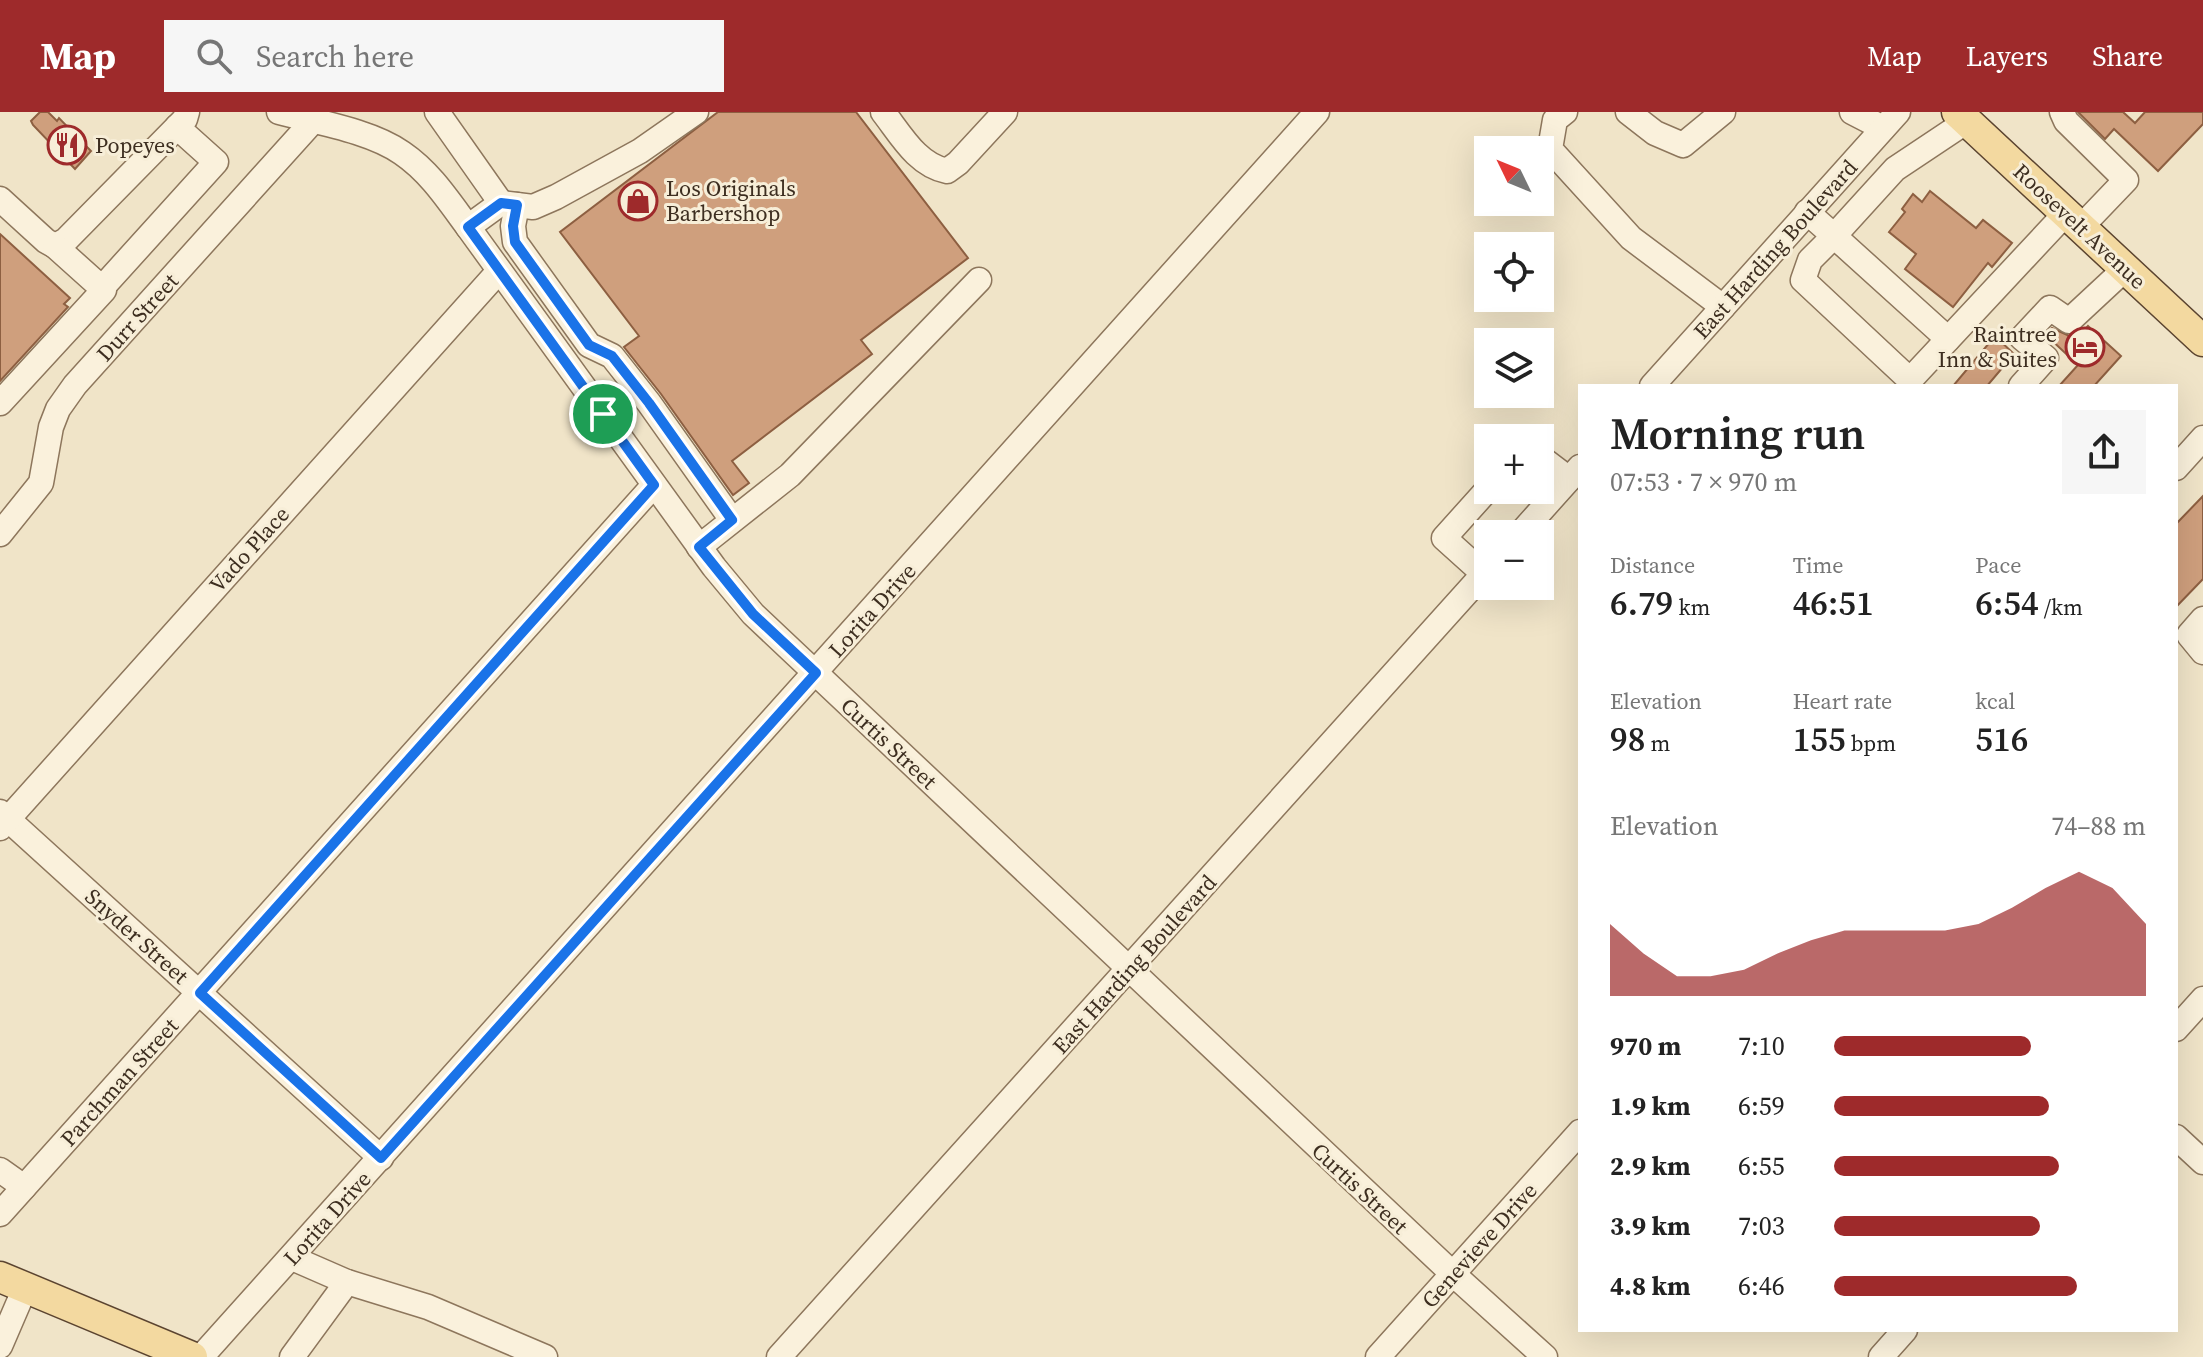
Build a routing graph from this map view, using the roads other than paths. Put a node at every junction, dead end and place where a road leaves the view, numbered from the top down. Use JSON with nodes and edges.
{"nodes":[{"id":1,"x":279,"y":112,"type":"edge"},
{"id":2,"x":437,"y":112,"type":"edge"},
{"id":3,"x":696,"y":112,"type":"edge"},
{"id":4,"x":883,"y":112,"type":"edge"},
{"id":5,"x":1005,"y":112,"type":"edge"},
{"id":6,"x":1317,"y":112,"type":"edge"},
{"id":7,"x":1565,"y":112,"type":"edge"},
{"id":8,"x":1628,"y":112,"type":"edge"},
{"id":9,"x":1723,"y":112,"type":"edge"},
{"id":10,"x":1852,"y":112,"type":"edge"},
{"id":11,"x":2067,"y":115,"type":"edge"},
{"id":12,"x":1962,"y":116,"type":"edge"},
{"id":13,"x":313,"y":121,"type":"junction"},
{"id":14,"x":180,"y":123,"type":"edge"},
{"id":15,"x":1883,"y":128,"type":"edge"},
{"id":16,"x":1895,"y":169,"type":"junction"},
{"id":17,"x":0,"y":199,"type":"edge"},
{"id":18,"x":509,"y":204,"type":"junction"},
{"id":19,"x":1807,"y":212,"type":"junction"},
{"id":20,"x":2073,"y":220,"type":"junction"},
{"id":21,"x":468,"y":227,"type":"junction"},
{"id":22,"x":1834,"y":236,"type":"junction"},
{"id":23,"x":55,"y":246,"type":"junction"},
{"id":24,"x":2126,"y":268,"type":"junction"},
{"id":25,"x":499,"y":271,"type":"junction"},
{"id":26,"x":979,"y":280,"type":"dead end"},
{"id":27,"x":102,"y":288,"type":"junction"},
{"id":28,"x":1723,"y":307,"type":"junction"},
{"id":29,"x":1948,"y":339,"type":"junction"},
{"id":30,"x":2203,"y":341,"type":"edge"},
{"id":31,"x":1654,"y":384,"type":"edge"},
{"id":32,"x":2023,"y":384,"type":"edge"},
{"id":33,"x":0,"y":403,"type":"edge"},
{"id":34,"x":2203,"y":438,"type":"edge"},
{"id":35,"x":1554,"y":464,"type":"edge"},
{"id":36,"x":2178,"y":466,"type":"edge"},
{"id":37,"x":1574,"y":473,"type":"edge"},
{"id":38,"x":654,"y":485,"type":"junction"},
{"id":39,"x":1475,"y":504,"type":"edge"},
{"id":40,"x":732,"y":520,"type":"junction"},
{"id":41,"x":1532,"y":520,"type":"edge"},
{"id":42,"x":0,"y":534,"type":"edge"},
{"id":43,"x":699,"y":547,"type":"junction"},
{"id":44,"x":1474,"y":562,"type":"edge"},
{"id":45,"x":1474,"y":585,"type":"edge"},
{"id":46,"x":2203,"y":619,"type":"edge"},
{"id":47,"x":2203,"y":652,"type":"edge"},
{"id":48,"x":816,"y":673,"type":"junction"},
{"id":49,"x":3,"y":820,"type":"edge"},
{"id":50,"x":1129,"y":970,"type":"junction"},
{"id":51,"x":200,"y":993,"type":"junction"},
{"id":52,"x":2203,"y":999,"type":"edge"},
{"id":53,"x":2178,"y":1027,"type":"edge"},
{"id":54,"x":1578,"y":1134,"type":"edge"},
{"id":55,"x":2178,"y":1139,"type":"edge"},
{"id":56,"x":381,"y":1158,"type":"junction"},
{"id":57,"x":2203,"y":1162,"type":"edge"},
{"id":58,"x":0,"y":1170,"type":"edge"},
{"id":59,"x":24,"y":1187,"type":"junction"},
{"id":60,"x":0,"y":1214,"type":"edge"},
{"id":61,"x":292,"y":1258,"type":"junction"},
{"id":62,"x":1453,"y":1274,"type":"junction"},
{"id":63,"x":347,"y":1282,"type":"junction"},
{"id":64,"x":12,"y":1283,"type":"edge"},
{"id":65,"x":1903,"y":1332,"type":"edge"},
{"id":66,"x":0,"y":1346,"type":"edge"},
{"id":67,"x":190,"y":1356,"type":"edge"},
{"id":68,"x":292,"y":1357,"type":"edge"},
{"id":69,"x":545,"y":1357,"type":"edge"},
{"id":70,"x":779,"y":1357,"type":"edge"},
{"id":71,"x":1378,"y":1357,"type":"edge"},
{"id":72,"x":1545,"y":1357,"type":"edge"},
{"id":73,"x":1881,"y":1357,"type":"edge"}],
"edges":[{"from":1,"to":13,"type":"street","name":"Curtis Street"},
{"from":2,"to":18,"type":"street"},
{"from":3,"to":18,"type":"street"},
{"from":4,"to":5,"type":"street"},
{"from":6,"to":48,"type":"street","name":"Lorita Drive"},
{"from":7,"to":28,"type":"street"},
{"from":8,"to":9,"type":"street"},
{"from":10,"to":15,"type":"street"},
{"from":11,"to":20,"type":"street"},
{"from":12,"to":16,"type":"street"},
{"from":12,"to":20,"type":"main road","name":"Roosevelt Avenue"},
{"from":13,"to":21,"type":"street","name":"Curtis Street"},
{"from":13,"to":42,"type":"street","name":"Durr Street"},
{"from":14,"to":23,"type":"street"},
{"from":14,"to":27,"type":"street"},
{"from":15,"to":16,"type":"street"},
{"from":15,"to":19,"type":"street","name":"East Harding Boulevard"},
{"from":16,"to":22,"type":"street"},
{"from":17,"to":23,"type":"street"},
{"from":18,"to":21,"type":"street"},
{"from":18,"to":40,"type":"street"},
{"from":19,"to":22,"type":"street"},
{"from":19,"to":28,"type":"street","name":"East Harding Boulevard"},
{"from":20,"to":24,"type":"main road","name":"Roosevelt Avenue"},
{"from":20,"to":29,"type":"street"},
{"from":21,"to":25,"type":"street","name":"Curtis Street"},
{"from":22,"to":29,"type":"street"},
{"from":22,"to":29,"type":"street"},
{"from":23,"to":27,"type":"street"},
{"from":24,"to":30,"type":"main road","name":"Roosevelt Avenue"},
{"from":24,"to":32,"type":"street"},
{"from":25,"to":38,"type":"street","name":"Curtis Street"},
{"from":25,"to":49,"type":"street","name":"Vado Place"},
{"from":26,"to":40,"type":"street"},
{"from":27,"to":33,"type":"street"},
{"from":28,"to":31,"type":"street","name":"East Harding Boulevard"},
{"from":34,"to":36,"type":"street"},
{"from":35,"to":37,"type":"street"},
{"from":37,"to":41,"type":"street"},
{"from":38,"to":43,"type":"street","name":"Curtis Street"},
{"from":38,"to":51,"type":"street","name":"Parchman Street"},
{"from":39,"to":44,"type":"street"},
{"from":40,"to":43,"type":"street"},
{"from":43,"to":48,"type":"street","name":"Curtis Street"},
{"from":45,"to":50,"type":"street","name":"East Harding Boulevard"},
{"from":46,"to":47,"type":"street"},
{"from":48,"to":50,"type":"street","name":"Curtis Street"},
{"from":48,"to":56,"type":"street","name":"Lorita Drive"},
{"from":49,"to":51,"type":"street","name":"Snyder Street"},
{"from":50,"to":62,"type":"street","name":"Curtis Street"},
{"from":50,"to":70,"type":"street","name":"East Harding Boulevard"},
{"from":51,"to":56,"type":"street","name":"Snyder Street"},
{"from":51,"to":59,"type":"street","name":"Parchman Street"},
{"from":52,"to":53,"type":"street"},
{"from":54,"to":62,"type":"street","name":"Genevieve Drive"},
{"from":55,"to":57,"type":"street"},
{"from":56,"to":61,"type":"street","name":"Lorita Drive"},
{"from":58,"to":59,"type":"street"},
{"from":59,"to":60,"type":"street","name":"Parchman Street"},
{"from":61,"to":63,"type":"street"},
{"from":61,"to":67,"type":"street","name":"Lorita Drive"},
{"from":62,"to":71,"type":"street","name":"Genevieve Drive"},
{"from":62,"to":72,"type":"street","name":"Curtis Street"},
{"from":63,"to":68,"type":"street"},
{"from":63,"to":69,"type":"street"},
{"from":64,"to":66,"type":"street"},
{"from":64,"to":67,"type":"main road"},
{"from":65,"to":73,"type":"street"}]}
